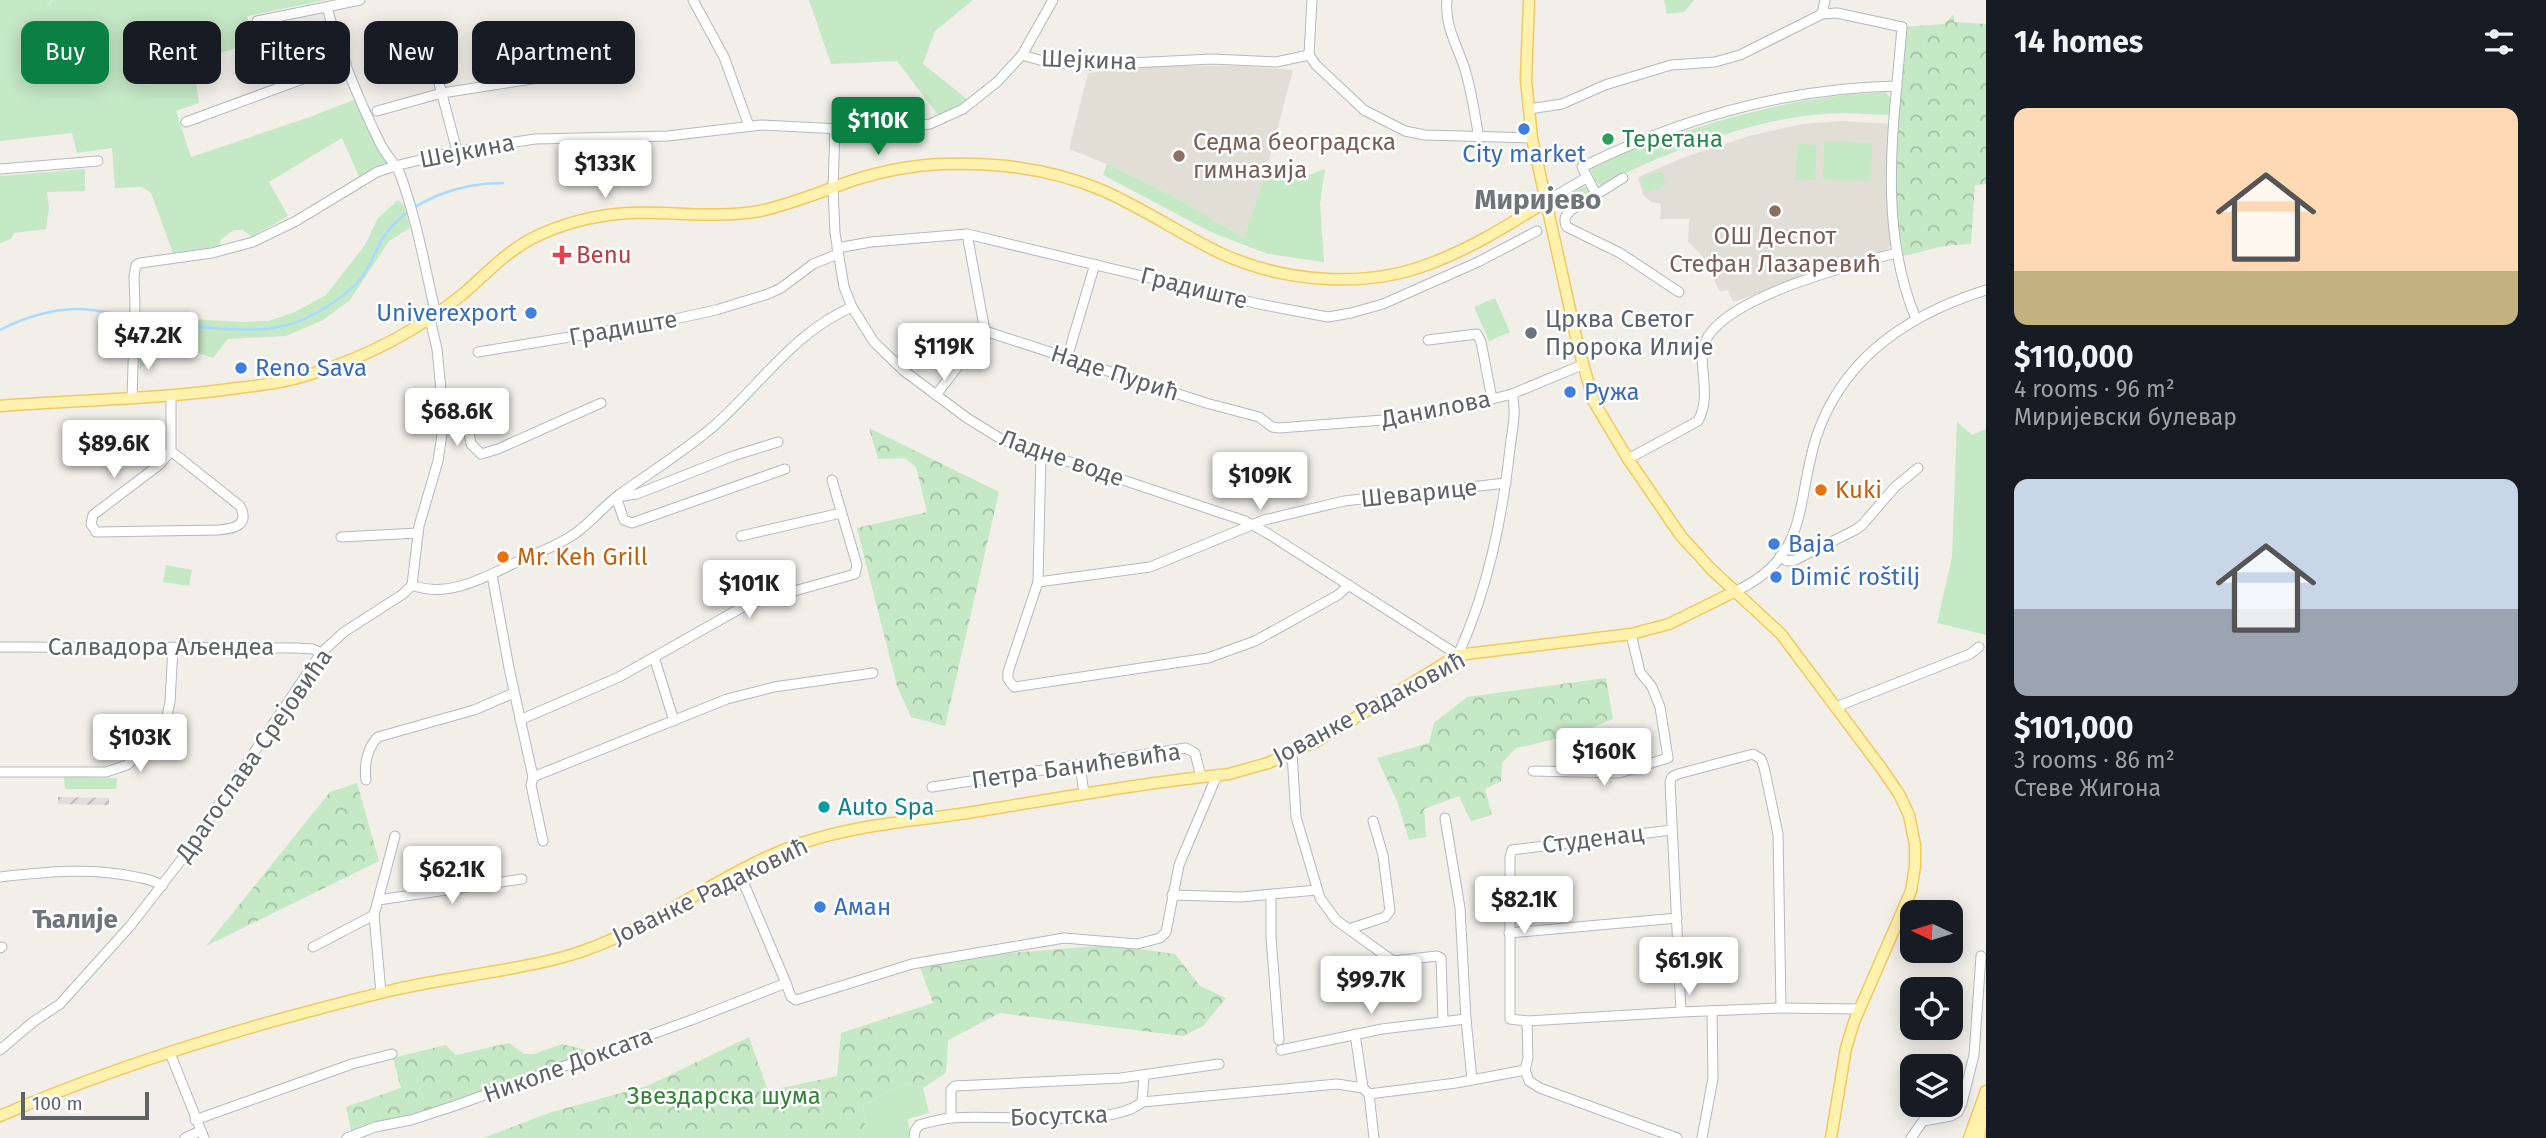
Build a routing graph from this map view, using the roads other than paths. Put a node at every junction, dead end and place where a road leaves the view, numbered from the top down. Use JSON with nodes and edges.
{"nodes":[{"id":1,"x":360,"y":0,"type":"edge"},
{"id":2,"x":693,"y":0,"type":"edge"},
{"id":3,"x":1053,"y":0,"type":"edge"},
{"id":4,"x":1312,"y":0,"type":"edge"},
{"id":5,"x":1447,"y":0,"type":"edge"},
{"id":6,"x":1529,"y":0,"type":"edge"},
{"id":7,"x":1825,"y":0,"type":"edge"},
{"id":8,"x":327,"y":7,"type":"junction"},
{"id":9,"x":1822,"y":14,"type":"junction"},
{"id":10,"x":257,"y":21,"type":"dead end"},
{"id":11,"x":332,"y":21,"type":"edge"},
{"id":12,"x":1022,"y":55,"type":"junction"},
{"id":13,"x":1309,"y":55,"type":"junction"},
{"id":14,"x":350,"y":72,"type":"edge"},
{"id":15,"x":289,"y":84,"type":"edge"},
{"id":16,"x":440,"y":84,"type":"edge"},
{"id":17,"x":496,"y":84,"type":"edge"},
{"id":18,"x":1898,"y":86,"type":"junction"},
{"id":19,"x":442,"y":93,"type":"junction"},
{"id":20,"x":1529,"y":109,"type":"junction"},
{"id":21,"x":377,"y":111,"type":"dead end"},
{"id":22,"x":186,"y":122,"type":"dead end"},
{"id":23,"x":749,"y":126,"type":"junction"},
{"id":24,"x":835,"y":128,"type":"junction"},
{"id":25,"x":1479,"y":138,"type":"junction"},
{"id":26,"x":1532,"y":138,"type":"junction"},
{"id":27,"x":457,"y":151,"type":"junction"},
{"id":28,"x":98,"y":161,"type":"dead end"},
{"id":29,"x":394,"y":166,"type":"junction"},
{"id":30,"x":0,"y":169,"type":"edge"},
{"id":31,"x":1586,"y":178,"type":"junction"},
{"id":32,"x":1623,"y":178,"type":"dead end"},
{"id":33,"x":833,"y":188,"type":"junction"},
{"id":34,"x":1596,"y":194,"type":"junction"},
{"id":35,"x":1545,"y":202,"type":"junction"},
{"id":36,"x":1537,"y":230,"type":"dead end"},
{"id":37,"x":967,"y":233,"type":"junction"},
{"id":38,"x":838,"y":251,"type":"junction"},
{"id":39,"x":1896,"y":253,"type":"junction"},
{"id":40,"x":1095,"y":264,"type":"junction"},
{"id":41,"x":1986,"y":290,"type":"edge"},
{"id":42,"x":1679,"y":292,"type":"dead end"},
{"id":43,"x":852,"y":307,"type":"junction"},
{"id":44,"x":433,"y":317,"type":"junction"},
{"id":45,"x":1916,"y":319,"type":"junction"},
{"id":46,"x":985,"y":331,"type":"junction"},
{"id":47,"x":1427,"y":340,"type":"dead end"},
{"id":48,"x":478,"y":352,"type":"dead end"},
{"id":49,"x":1067,"y":358,"type":"junction"},
{"id":50,"x":1582,"y":365,"type":"junction"},
{"id":51,"x":1512,"y":394,"type":"junction"},
{"id":52,"x":171,"y":395,"type":"junction"},
{"id":53,"x":936,"y":395,"type":"junction"},
{"id":54,"x":443,"y":396,"type":"junction"},
{"id":55,"x":132,"y":398,"type":"junction"},
{"id":56,"x":1492,"y":399,"type":"junction"},
{"id":57,"x":601,"y":403,"type":"dead end"},
{"id":58,"x":0,"y":406,"type":"edge"},
{"id":59,"x":1247,"y":414,"type":"joint"},
{"id":60,"x":778,"y":442,"type":"dead end"},
{"id":61,"x":171,"y":451,"type":"junction"},
{"id":62,"x":1041,"y":452,"type":"junction"},
{"id":63,"x":1628,"y":459,"type":"junction"},
{"id":64,"x":1917,"y":468,"type":"dead end"},
{"id":65,"x":785,"y":469,"type":"dead end"},
{"id":66,"x":832,"y":480,"type":"dead end"},
{"id":67,"x":1506,"y":483,"type":"junction"},
{"id":68,"x":616,"y":497,"type":"junction"},
{"id":69,"x":841,"y":513,"type":"junction"},
{"id":70,"x":1252,"y":524,"type":"junction"},
{"id":71,"x":418,"y":533,"type":"junction"},
{"id":72,"x":741,"y":536,"type":"dead end"},
{"id":73,"x":341,"y":537,"type":"dead end"},
{"id":74,"x":1780,"y":556,"type":"junction"},
{"id":75,"x":492,"y":575,"type":"junction"},
{"id":76,"x":1038,"y":582,"type":"junction"},
{"id":77,"x":412,"y":585,"type":"junction"},
{"id":78,"x":1349,"y":585,"type":"junction"},
{"id":79,"x":1736,"y":591,"type":"junction"},
{"id":80,"x":1631,"y":634,"type":"junction"},
{"id":81,"x":0,"y":647,"type":"edge"},
{"id":82,"x":173,"y":647,"type":"junction"},
{"id":83,"x":1979,"y":647,"type":"dead end"},
{"id":84,"x":321,"y":653,"type":"junction"},
{"id":85,"x":1458,"y":655,"type":"junction"},
{"id":86,"x":654,"y":657,"type":"junction"},
{"id":87,"x":873,"y":673,"type":"dead end"},
{"id":88,"x":514,"y":693,"type":"junction"},
{"id":89,"x":1836,"y":707,"type":"junction"},
{"id":90,"x":520,"y":720,"type":"junction"},
{"id":91,"x":674,"y":721,"type":"junction"},
{"id":92,"x":1292,"y":753,"type":"junction"},
{"id":93,"x":1080,"y":765,"type":"junction"},
{"id":94,"x":1533,"y":771,"type":"dead end"},
{"id":95,"x":0,"y":772,"type":"edge"},
{"id":96,"x":1217,"y":775,"type":"junction"},
{"id":97,"x":533,"y":777,"type":"junction"},
{"id":98,"x":1201,"y":777,"type":"junction"},
{"id":99,"x":366,"y":780,"type":"dead end"},
{"id":100,"x":932,"y":787,"type":"dead end"},
{"id":101,"x":1084,"y":794,"type":"junction"},
{"id":102,"x":1445,"y":818,"type":"dead end"},
{"id":103,"x":1373,"y":821,"type":"dead end"},
{"id":104,"x":1671,"y":830,"type":"junction"},
{"id":105,"x":396,"y":836,"type":"dead end"},
{"id":106,"x":543,"y":841,"type":"dead end"},
{"id":107,"x":738,"y":872,"type":"junction"},
{"id":108,"x":0,"y":877,"type":"edge"},
{"id":109,"x":522,"y":879,"type":"dead end"},
{"id":110,"x":162,"y":886,"type":"junction"},
{"id":111,"x":1317,"y":890,"type":"junction"},
{"id":112,"x":1172,"y":895,"type":"junction"},
{"id":113,"x":1271,"y":895,"type":"junction"},
{"id":114,"x":377,"y":900,"type":"junction"},
{"id":115,"x":374,"y":915,"type":"junction"},
{"id":116,"x":1677,"y":918,"type":"junction"},
{"id":117,"x":1349,"y":929,"type":"junction"},
{"id":118,"x":1509,"y":933,"type":"junction"},
{"id":119,"x":313,"y":947,"type":"dead end"},
{"id":120,"x":1981,"y":956,"type":"dead end"},
{"id":121,"x":786,"y":983,"type":"junction"},
{"id":122,"x":381,"y":993,"type":"junction"},
{"id":123,"x":1781,"y":1008,"type":"junction"},
{"id":124,"x":1859,"y":1009,"type":"junction"},
{"id":125,"x":1712,"y":1011,"type":"junction"},
{"id":126,"x":1681,"y":1012,"type":"junction"},
{"id":127,"x":1466,"y":1018,"type":"junction"},
{"id":128,"x":1443,"y":1021,"type":"junction"},
{"id":129,"x":1527,"y":1021,"type":"junction"},
{"id":130,"x":1355,"y":1034,"type":"junction"},
{"id":131,"x":0,"y":1050,"type":"edge"},
{"id":132,"x":170,"y":1053,"type":"junction"},
{"id":133,"x":392,"y":1054,"type":"dead end"},
{"id":134,"x":1219,"y":1063,"type":"dead end"},
{"id":135,"x":1525,"y":1070,"type":"junction"},
{"id":136,"x":1144,"y":1076,"type":"junction"},
{"id":137,"x":1472,"y":1080,"type":"junction"},
{"id":138,"x":1366,"y":1091,"type":"junction"},
{"id":139,"x":1986,"y":1091,"type":"edge"},
{"id":140,"x":1142,"y":1102,"type":"junction"},
{"id":141,"x":0,"y":1116,"type":"edge"},
{"id":142,"x":951,"y":1118,"type":"junction"},
{"id":143,"x":195,"y":1120,"type":"junction"},
{"id":144,"x":202,"y":1135,"type":"edge"},
{"id":145,"x":185,"y":1138,"type":"edge"},
{"id":146,"x":347,"y":1138,"type":"edge"},
{"id":147,"x":914,"y":1138,"type":"edge"},
{"id":148,"x":1374,"y":1138,"type":"edge"},
{"id":149,"x":1677,"y":1138,"type":"edge"},
{"id":150,"x":1702,"y":1138,"type":"edge"},
{"id":151,"x":1831,"y":1138,"type":"edge"},
{"id":152,"x":1910,"y":1138,"type":"edge"},
{"id":153,"x":1969,"y":1138,"type":"edge"},
{"id":154,"x":1979,"y":1138,"type":"edge"}],
"edges":[{"from":1,"to":8,"type":"street"},
{"from":2,"to":23,"type":"street"},
{"from":3,"to":12,"type":"street"},
{"from":4,"to":13,"type":"street"},
{"from":5,"to":25,"type":"street"},
{"from":6,"to":20,"type":"main road"},
{"from":7,"to":9,"type":"street"},
{"from":8,"to":10,"type":"street"},
{"from":8,"to":11,"type":"street"},
{"from":9,"to":18,"type":"street"},
{"from":9,"to":20,"type":"street"},
{"from":12,"to":13,"type":"street","name":"Шејкина"},
{"from":12,"to":24,"type":"street","name":"Шејкина"},
{"from":13,"to":25,"type":"street"},
{"from":14,"to":29,"type":"street"},
{"from":15,"to":22,"type":"street"},
{"from":16,"to":19,"type":"street"},
{"from":17,"to":19,"type":"street"},
{"from":18,"to":31,"type":"street"},
{"from":18,"to":39,"type":"street"},
{"from":19,"to":21,"type":"street"},
{"from":19,"to":27,"type":"street"},
{"from":20,"to":26,"type":"main road"},
{"from":23,"to":24,"type":"street","name":"Шејкина"},
{"from":23,"to":27,"type":"street","name":"Шејкина"},
{"from":24,"to":33,"type":"street","name":"Ладне воде"},
{"from":25,"to":26,"type":"street"},
{"from":26,"to":35,"type":"main road"},
{"from":27,"to":29,"type":"street","name":"Шејкина"},
{"from":28,"to":30,"type":"street"},
{"from":29,"to":44,"type":"street"},
{"from":29,"to":55,"type":"street","name":"Шејкина"},
{"from":31,"to":34,"type":"street"},
{"from":31,"to":35,"type":"street"},
{"from":32,"to":34,"type":"street"},
{"from":33,"to":35,"type":"main road"},
{"from":33,"to":38,"type":"street","name":"Ладне воде"},
{"from":33,"to":44,"type":"main road"},
{"from":34,"to":42,"type":"street"},
{"from":35,"to":50,"type":"main road"},
{"from":36,"to":40,"type":"street","name":"Градиште"},
{"from":37,"to":38,"type":"street","name":"Градиште"},
{"from":37,"to":40,"type":"street","name":"Градиште"},
{"from":37,"to":46,"type":"street"},
{"from":38,"to":43,"type":"street","name":"Ладне воде"},
{"from":38,"to":48,"type":"street","name":"Градиште"},
{"from":39,"to":45,"type":"street"},
{"from":39,"to":63,"type":"street"},
{"from":40,"to":49,"type":"street"},
{"from":41,"to":45,"type":"street"},
{"from":43,"to":53,"type":"street","name":"Ладне воде"},
{"from":43,"to":68,"type":"street"},
{"from":44,"to":52,"type":"main road"},
{"from":44,"to":54,"type":"street"},
{"from":45,"to":74,"type":"street"},
{"from":46,"to":49,"type":"street","name":"Наде Пурић"},
{"from":46,"to":53,"type":"street"},
{"from":47,"to":56,"type":"street"},
{"from":49,"to":59,"type":"street","name":"Наде Пурић"},
{"from":50,"to":51,"type":"street","name":"Данилова"},
{"from":50,"to":63,"type":"main road"},
{"from":51,"to":56,"type":"street","name":"Данилова"},
{"from":51,"to":67,"type":"street"},
{"from":52,"to":55,"type":"main road"},
{"from":52,"to":61,"type":"street"},
{"from":53,"to":62,"type":"street","name":"Ладне воде"},
{"from":54,"to":57,"type":"street"},
{"from":54,"to":71,"type":"street"},
{"from":55,"to":58,"type":"main road"},
{"from":56,"to":59,"type":"street","name":"Данилова"},
{"from":60,"to":68,"type":"street"},
{"from":61,"to":61,"type":"street"},
{"from":62,"to":70,"type":"street","name":"Ладне воде"},
{"from":62,"to":76,"type":"street"},
{"from":63,"to":79,"type":"main road"},
{"from":64,"to":74,"type":"street"},
{"from":65,"to":68,"type":"street"},
{"from":66,"to":69,"type":"street"},
{"from":67,"to":70,"type":"street","name":"Шеварице"},
{"from":67,"to":85,"type":"street"},
{"from":68,"to":75,"type":"street"},
{"from":69,"to":72,"type":"street"},
{"from":69,"to":86,"type":"street"},
{"from":70,"to":76,"type":"street","name":"Шеварице"},
{"from":70,"to":78,"type":"street","name":"Ладне воде"},
{"from":71,"to":73,"type":"street"},
{"from":71,"to":77,"type":"street"},
{"from":74,"to":79,"type":"street"},
{"from":75,"to":77,"type":"street"},
{"from":75,"to":88,"type":"street"},
{"from":76,"to":78,"type":"street"},
{"from":77,"to":84,"type":"street","name":"Драгослава Срејовића"},
{"from":78,"to":85,"type":"street","name":"Ладне воде"},
{"from":79,"to":80,"type":"main road","name":"Јованке Радаковић"},
{"from":79,"to":89,"type":"main road"},
{"from":80,"to":85,"type":"main road","name":"Јованке Радаковић"},
{"from":80,"to":94,"type":"street"},
{"from":81,"to":82,"type":"street","name":"Салвадора Аљендеа"},
{"from":82,"to":84,"type":"street","name":"Салвадора Аљендеа"},
{"from":82,"to":95,"type":"street"},
{"from":83,"to":89,"type":"street"},
{"from":84,"to":110,"type":"street","name":"Драгослава Срејовића"},
{"from":85,"to":92,"type":"main road","name":"Јованке Радаковић"},
{"from":86,"to":90,"type":"street"},
{"from":86,"to":91,"type":"street"},
{"from":87,"to":91,"type":"street"},
{"from":88,"to":90,"type":"street"},
{"from":88,"to":99,"type":"street"},
{"from":89,"to":124,"type":"main road"},
{"from":90,"to":97,"type":"street"},
{"from":91,"to":97,"type":"street"},
{"from":92,"to":96,"type":"main road","name":"Јованке Радаковић"},
{"from":92,"to":111,"type":"street"},
{"from":93,"to":98,"type":"street","name":"Петра Банићевића"},
{"from":93,"to":100,"type":"street","name":"Петра Банићевића"},
{"from":93,"to":101,"type":"street"},
{"from":96,"to":98,"type":"main road","name":"Јованке Радаковић"},
{"from":96,"to":112,"type":"street"},
{"from":97,"to":106,"type":"street"},
{"from":98,"to":101,"type":"main road","name":"Јованке Радаковић"},
{"from":101,"to":107,"type":"main road","name":"Јованке Радаковић"},
{"from":102,"to":127,"type":"street"},
{"from":103,"to":117,"type":"street"},
{"from":104,"to":116,"type":"street"},
{"from":104,"to":118,"type":"street","name":"Студенац"},
{"from":104,"to":123,"type":"street"},
{"from":105,"to":114,"type":"street"},
{"from":107,"to":121,"type":"street"},
{"from":107,"to":122,"type":"main road","name":"Јованке Радаковић"},
{"from":108,"to":110,"type":"street"},
{"from":109,"to":114,"type":"street"},
{"from":110,"to":131,"type":"street","name":"Драгослава Срејовића"},
{"from":111,"to":113,"type":"street"},
{"from":111,"to":117,"type":"street"},
{"from":112,"to":113,"type":"street"},
{"from":112,"to":121,"type":"street"},
{"from":113,"to":130,"type":"street"},
{"from":114,"to":115,"type":"street"},
{"from":115,"to":119,"type":"street"},
{"from":115,"to":122,"type":"street"},
{"from":116,"to":118,"type":"street"},
{"from":116,"to":126,"type":"street"},
{"from":117,"to":128,"type":"street"},
{"from":118,"to":129,"type":"street"},
{"from":120,"to":152,"type":"street"},
{"from":121,"to":146,"type":"street","name":"Николе Доксата"},
{"from":122,"to":132,"type":"main road","name":"Јованке Радаковић"},
{"from":123,"to":124,"type":"street"},
{"from":123,"to":125,"type":"street"},
{"from":124,"to":151,"type":"main road"},
{"from":125,"to":126,"type":"street"},
{"from":125,"to":150,"type":"street"},
{"from":126,"to":129,"type":"street"},
{"from":127,"to":128,"type":"street"},
{"from":127,"to":137,"type":"street"},
{"from":128,"to":130,"type":"street"},
{"from":129,"to":135,"type":"street"},
{"from":130,"to":138,"type":"street"},
{"from":132,"to":141,"type":"main road","name":"Јованке Радаковић"},
{"from":132,"to":143,"type":"street"},
{"from":133,"to":143,"type":"street"},
{"from":134,"to":136,"type":"street"},
{"from":135,"to":137,"type":"street"},
{"from":135,"to":149,"type":"street"},
{"from":136,"to":140,"type":"street","name":"Босутска"},
{"from":136,"to":142,"type":"street"},
{"from":137,"to":138,"type":"street"},
{"from":138,"to":140,"type":"street"},
{"from":138,"to":148,"type":"street"},
{"from":139,"to":153,"type":"main road"},
{"from":139,"to":154,"type":"main road"},
{"from":140,"to":142,"type":"street","name":"Босутска"},
{"from":142,"to":147,"type":"street","name":"Босутска"},
{"from":143,"to":144,"type":"street"},
{"from":144,"to":145,"type":"street"}]}
